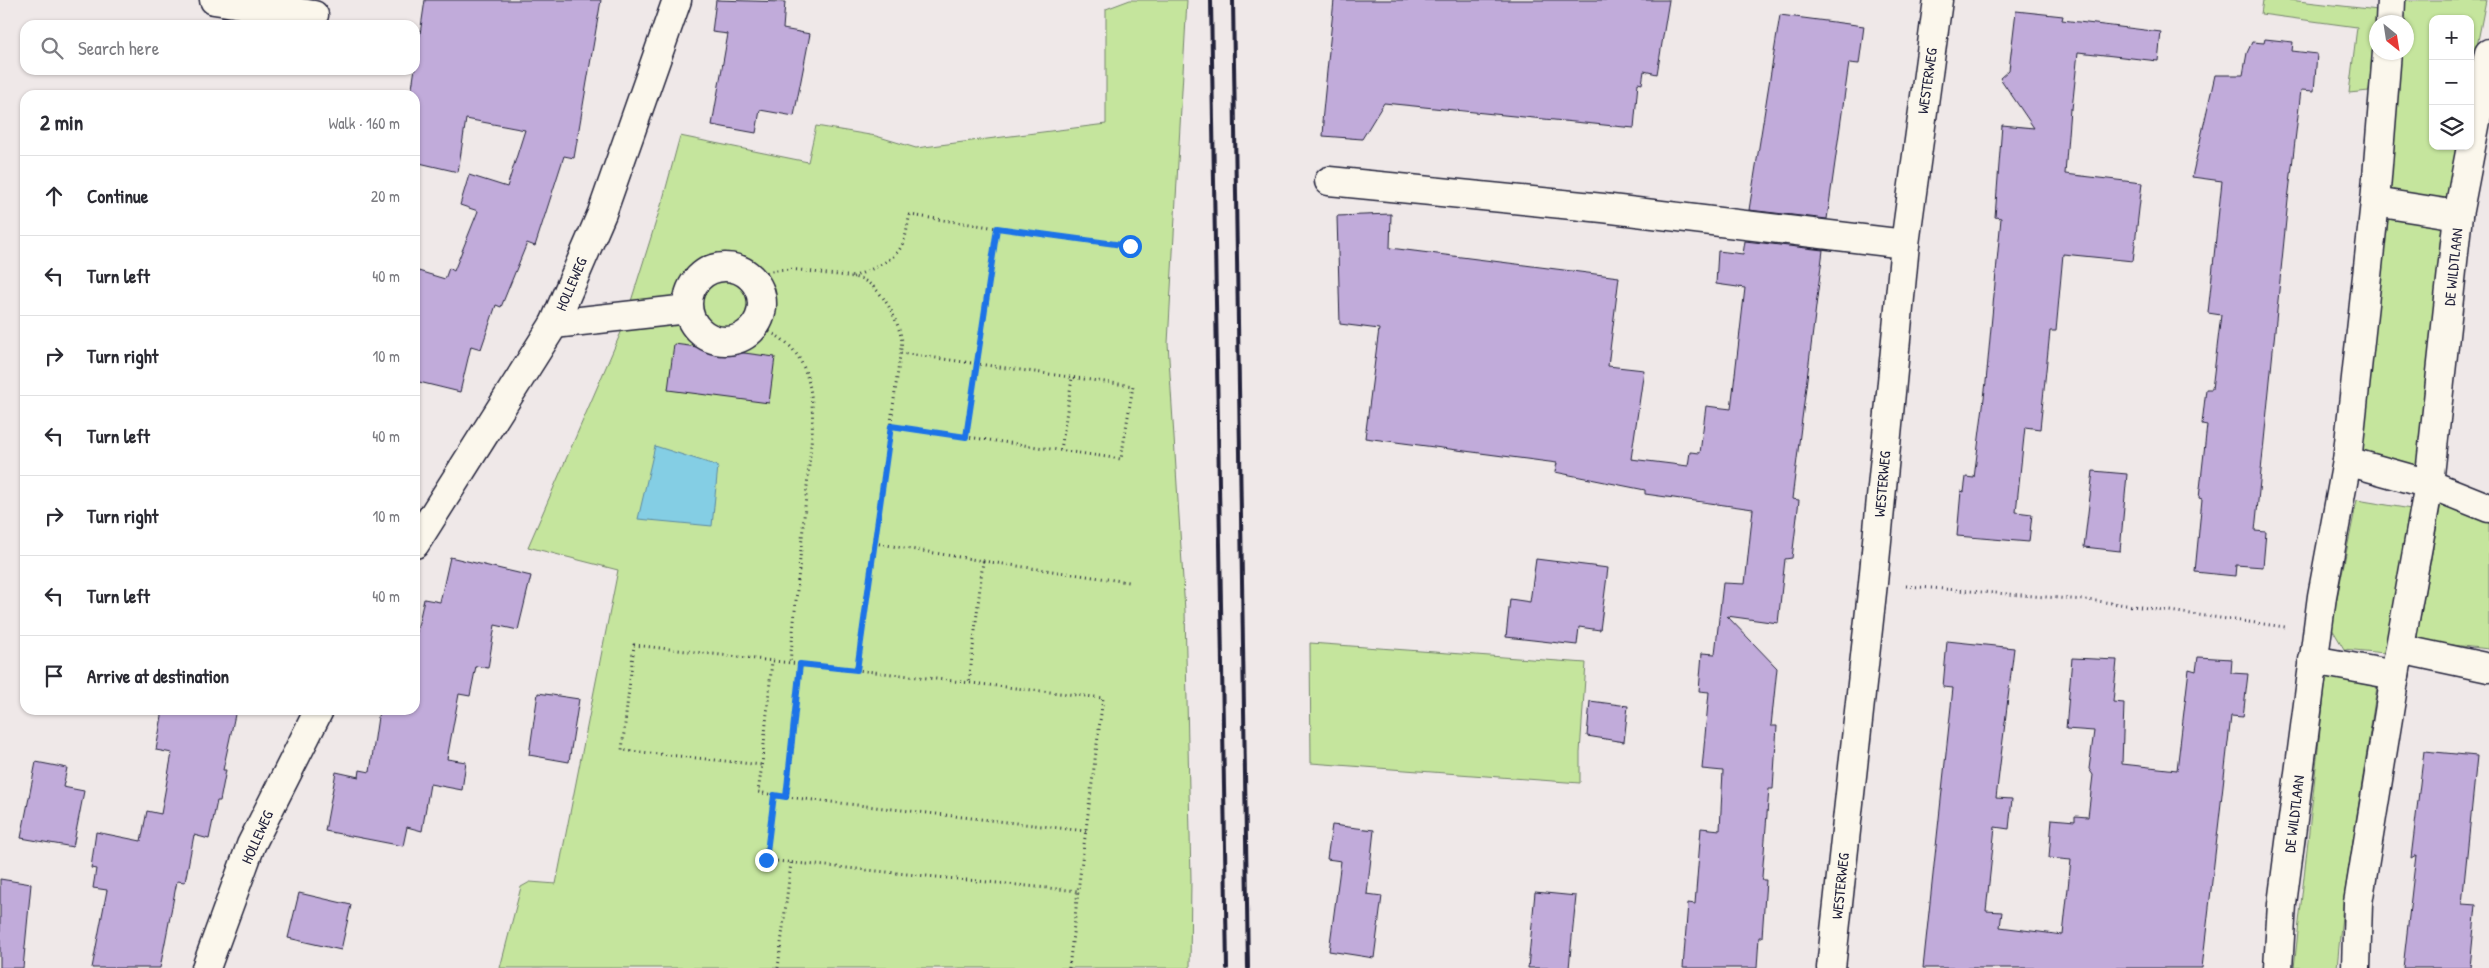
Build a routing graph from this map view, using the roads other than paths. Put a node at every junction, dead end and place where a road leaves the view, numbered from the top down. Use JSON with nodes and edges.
{"nodes":[{"id":1,"x":214,"y":0,"type":"edge"},
{"id":2,"x":677,"y":0,"type":"edge"},
{"id":3,"x":1938,"y":0,"type":"edge"},
{"id":4,"x":2391,"y":0,"type":"edge"},
{"id":5,"x":314,"y":15,"type":"dead end"},
{"id":6,"x":2390,"y":15,"type":"edge"},
{"id":7,"x":2489,"y":53,"type":"edge"},
{"id":8,"x":2386,"y":60,"type":"edge"},
{"id":9,"x":1330,"y":181,"type":"dead end"},
{"id":10,"x":2376,"y":202,"type":"junction"},
{"id":11,"x":2458,"y":215,"type":"junction"},
{"id":12,"x":1905,"y":244,"type":"junction"},
{"id":13,"x":688,"y":309,"type":"junction"},
{"id":14,"x":554,"y":324,"type":"junction"},
{"id":15,"x":2347,"y":461,"type":"junction"},
{"id":16,"x":2429,"y":484,"type":"junction"},
{"id":17,"x":2489,"y":508,"type":"edge"},
{"id":18,"x":420,"y":536,"type":"edge"},
{"id":19,"x":2400,"y":649,"type":"junction"},
{"id":20,"x":2313,"y":660,"type":"junction"},
{"id":21,"x":2489,"y":668,"type":"edge"},
{"id":22,"x":2395,"y":676,"type":"junction"},
{"id":23,"x":316,"y":715,"type":"edge"},
{"id":24,"x":206,"y":968,"type":"edge"},
{"id":25,"x":1831,"y":968,"type":"edge"},
{"id":26,"x":2278,"y":968,"type":"edge"},
{"id":27,"x":2356,"y":968,"type":"edge"}],
"edges":[{"from":1,"to":5,"type":"street"},
{"from":2,"to":14,"type":"street","name":"HOLLEWEG"},
{"from":3,"to":12,"type":"street","name":"WESTERWEG"},
{"from":4,"to":6,"type":"street"},
{"from":7,"to":11,"type":"street","name":"DE WILDTLAAN"},
{"from":8,"to":10,"type":"street","name":"DE WILDTLAAN"},
{"from":9,"to":12,"type":"street"},
{"from":10,"to":11,"type":"street"},
{"from":10,"to":15,"type":"street","name":"DE WILDTLAAN"},
{"from":11,"to":16,"type":"street","name":"DE WILDTLAAN"},
{"from":12,"to":25,"type":"street","name":"WESTERWEG"},
{"from":13,"to":13,"type":"street"},
{"from":13,"to":14,"type":"street"},
{"from":14,"to":18,"type":"street","name":"HOLLEWEG"},
{"from":15,"to":16,"type":"street"},
{"from":15,"to":20,"type":"street","name":"DE WILDTLAAN"},
{"from":16,"to":17,"type":"street"},
{"from":16,"to":19,"type":"street","name":"DE WILDTLAAN"},
{"from":19,"to":21,"type":"street"},
{"from":19,"to":22,"type":"street","name":"DE WILDTLAAN"},
{"from":20,"to":22,"type":"street"},
{"from":20,"to":26,"type":"street","name":"DE WILDTLAAN"},
{"from":22,"to":27,"type":"street","name":"DE WILDTLAAN"},
{"from":23,"to":24,"type":"street","name":"HOLLEWEG"}]}
